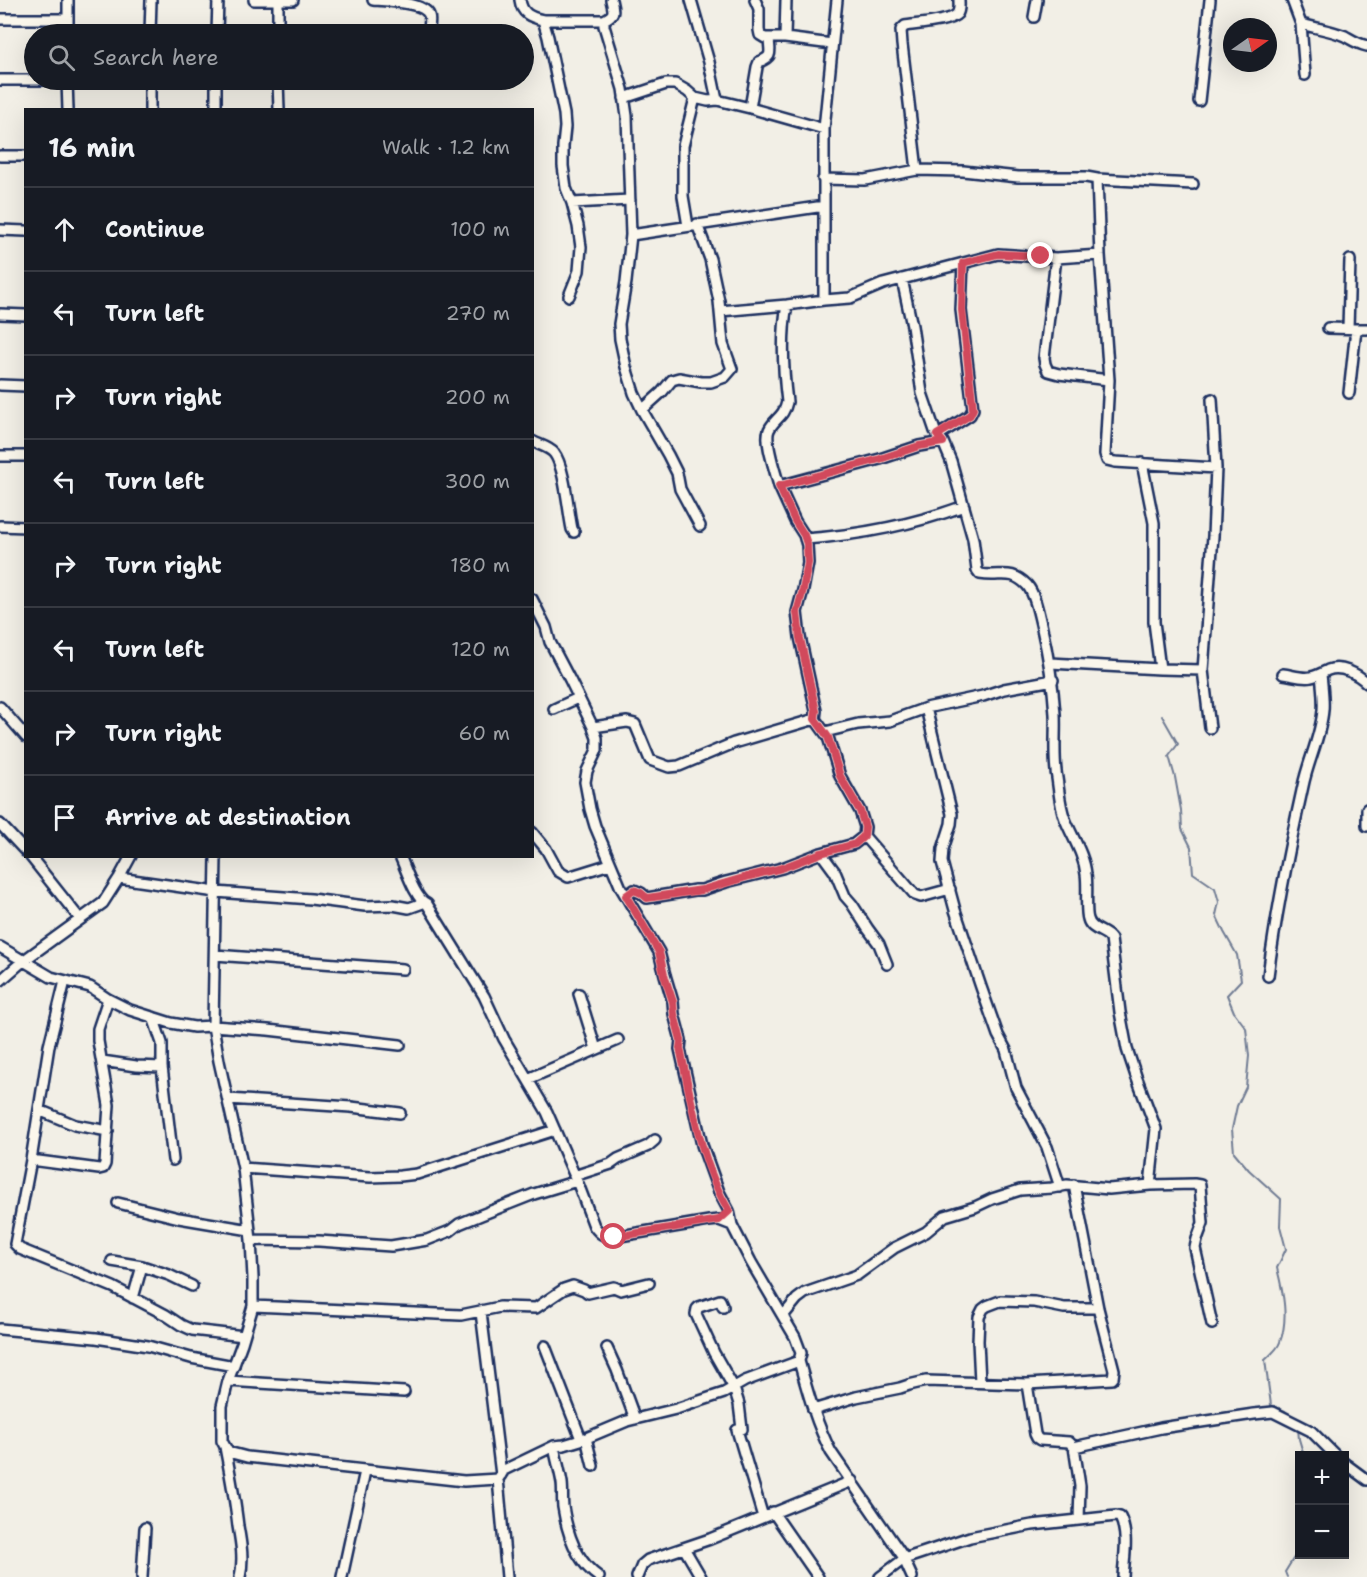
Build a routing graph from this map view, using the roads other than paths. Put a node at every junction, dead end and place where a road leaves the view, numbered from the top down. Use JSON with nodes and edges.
{"nodes":[{"id":1,"x":69,"y":0,"type":"edge"},
{"id":2,"x":151,"y":0,"type":"edge"},
{"id":3,"x":218,"y":0,"type":"edge"},
{"id":4,"x":255,"y":0,"type":"edge"},
{"id":5,"x":278,"y":0,"type":"edge"},
{"id":6,"x":293,"y":0,"type":"edge"},
{"id":7,"x":373,"y":0,"type":"edge"},
{"id":8,"x":520,"y":0,"type":"edge"},
{"id":9,"x":611,"y":0,"type":"edge"},
{"id":10,"x":691,"y":0,"type":"edge"},
{"id":11,"x":755,"y":0,"type":"edge"},
{"id":12,"x":786,"y":0,"type":"edge"},
{"id":13,"x":837,"y":0,"type":"edge"},
{"id":14,"x":959,"y":0,"type":"edge"},
{"id":15,"x":1037,"y":0,"type":"edge"},
{"id":16,"x":1210,"y":0,"type":"edge"},
{"id":17,"x":1292,"y":0,"type":"edge"},
{"id":18,"x":1034,"y":17,"type":"dead end"},
{"id":19,"x":0,"y":19,"type":"edge"},
{"id":20,"x":68,"y":19,"type":"junction"},
{"id":21,"x":543,"y":20,"type":"junction"},
{"id":22,"x":604,"y":20,"type":"junction"},
{"id":23,"x":68,"y":24,"type":"edge"},
{"id":24,"x":150,"y":24,"type":"edge"},
{"id":25,"x":217,"y":24,"type":"edge"},
{"id":26,"x":278,"y":24,"type":"edge"},
{"id":27,"x":429,"y":24,"type":"edge"},
{"id":28,"x":1301,"y":24,"type":"junction"},
{"id":29,"x":785,"y":38,"type":"junction"},
{"id":30,"x":769,"y":39,"type":"junction"},
{"id":31,"x":832,"y":44,"type":"junction"},
{"id":32,"x":1367,"y":46,"type":"edge"},
{"id":33,"x":1305,"y":75,"type":"dead end"},
{"id":34,"x":0,"y":80,"type":"edge"},
{"id":35,"x":24,"y":80,"type":"edge"},
{"id":36,"x":67,"y":90,"type":"edge"},
{"id":37,"x":150,"y":90,"type":"edge"},
{"id":38,"x":216,"y":90,"type":"edge"},
{"id":39,"x":278,"y":90,"type":"edge"},
{"id":40,"x":624,"y":98,"type":"junction"},
{"id":41,"x":695,"y":98,"type":"junction"},
{"id":42,"x":717,"y":100,"type":"junction"},
{"id":43,"x":1199,"y":101,"type":"dead end"},
{"id":44,"x":68,"y":108,"type":"edge"},
{"id":45,"x":150,"y":108,"type":"edge"},
{"id":46,"x":216,"y":108,"type":"edge"},
{"id":47,"x":279,"y":108,"type":"edge"},
{"id":48,"x":750,"y":108,"type":"junction"},
{"id":49,"x":824,"y":129,"type":"junction"},
{"id":50,"x":0,"y":156,"type":"edge"},
{"id":51,"x":24,"y":156,"type":"edge"},
{"id":52,"x":917,"y":170,"type":"junction"},
{"id":53,"x":823,"y":179,"type":"junction"},
{"id":54,"x":1097,"y":179,"type":"junction"},
{"id":55,"x":1193,"y":184,"type":"dead end"},
{"id":56,"x":630,"y":200,"type":"junction"},
{"id":57,"x":572,"y":203,"type":"junction"},
{"id":58,"x":824,"y":206,"type":"junction"},
{"id":59,"x":692,"y":225,"type":"junction"},
{"id":60,"x":0,"y":230,"type":"edge"},
{"id":61,"x":24,"y":231,"type":"edge"},
{"id":62,"x":631,"y":235,"type":"junction"},
{"id":63,"x":1100,"y":255,"type":"junction"},
{"id":64,"x":1056,"y":258,"type":"junction"},
{"id":65,"x":1350,"y":260,"type":"dead end"},
{"id":66,"x":963,"y":263,"type":"junction"},
{"id":67,"x":902,"y":279,"type":"junction"},
{"id":68,"x":569,"y":296,"type":"dead end"},
{"id":69,"x":824,"y":300,"type":"junction"},
{"id":70,"x":787,"y":305,"type":"junction"},
{"id":71,"x":720,"y":311,"type":"junction"},
{"id":72,"x":0,"y":314,"type":"edge"},
{"id":73,"x":24,"y":315,"type":"edge"},
{"id":74,"x":1328,"y":327,"type":"dead end"},
{"id":75,"x":1352,"y":329,"type":"junction"},
{"id":76,"x":1367,"y":329,"type":"edge"},
{"id":77,"x":1109,"y":380,"type":"junction"},
{"id":78,"x":0,"y":386,"type":"edge"},
{"id":79,"x":24,"y":386,"type":"edge"},
{"id":80,"x":1349,"y":393,"type":"dead end"},
{"id":81,"x":1212,"y":399,"type":"dead end"},
{"id":82,"x":642,"y":410,"type":"junction"},
{"id":83,"x":940,"y":439,"type":"junction"},
{"id":84,"x":534,"y":442,"type":"edge"},
{"id":85,"x":0,"y":456,"type":"edge"},
{"id":86,"x":24,"y":456,"type":"edge"},
{"id":87,"x":1142,"y":464,"type":"junction"},
{"id":88,"x":1216,"y":468,"type":"junction"},
{"id":89,"x":779,"y":486,"type":"junction"},
{"id":90,"x":964,"y":506,"type":"junction"},
{"id":91,"x":0,"y":526,"type":"edge"},
{"id":92,"x":700,"y":526,"type":"dead end"},
{"id":93,"x":24,"y":527,"type":"edge"},
{"id":94,"x":574,"y":532,"type":"dead end"},
{"id":95,"x":805,"y":539,"type":"junction"},
{"id":96,"x":534,"y":603,"type":"edge"},
{"id":97,"x":1050,"y":663,"type":"junction"},
{"id":98,"x":1160,"y":669,"type":"junction"},
{"id":99,"x":1203,"y":670,"type":"junction"},
{"id":100,"x":1283,"y":674,"type":"dead end"},
{"id":101,"x":1321,"y":674,"type":"junction"},
{"id":102,"x":1053,"y":680,"type":"junction"},
{"id":103,"x":1366,"y":680,"type":"edge"},
{"id":104,"x":578,"y":698,"type":"junction"},
{"id":105,"x":0,"y":707,"type":"edge"},
{"id":106,"x":926,"y":708,"type":"junction"},
{"id":107,"x":554,"y":709,"type":"dead end"},
{"id":108,"x":815,"y":719,"type":"junction"},
{"id":109,"x":593,"y":727,"type":"junction"},
{"id":110,"x":1210,"y":728,"type":"dead end"},
{"id":111,"x":825,"y":732,"type":"junction"},
{"id":112,"x":24,"y":735,"type":"edge"},
{"id":113,"x":1367,"y":809,"type":"edge"},
{"id":114,"x":0,"y":824,"type":"edge"},
{"id":115,"x":1367,"y":826,"type":"edge"},
{"id":116,"x":534,"y":834,"type":"edge"},
{"id":117,"x":864,"y":836,"type":"junction"},
{"id":118,"x":24,"y":850,"type":"edge"},
{"id":119,"x":821,"y":853,"type":"junction"},
{"id":120,"x":31,"y":858,"type":"edge"},
{"id":121,"x":130,"y":858,"type":"edge"},
{"id":122,"x":216,"y":858,"type":"edge"},
{"id":123,"x":401,"y":858,"type":"edge"},
{"id":124,"x":610,"y":864,"type":"junction"},
{"id":125,"x":119,"y":878,"type":"junction"},
{"id":126,"x":950,"y":889,"type":"junction"},
{"id":127,"x":216,"y":892,"type":"junction"},
{"id":128,"x":626,"y":896,"type":"junction"},
{"id":129,"x":423,"y":903,"type":"junction"},
{"id":130,"x":80,"y":919,"type":"junction"},
{"id":131,"x":0,"y":947,"type":"edge"},
{"id":132,"x":215,"y":955,"type":"junction"},
{"id":133,"x":22,"y":961,"type":"junction"},
{"id":134,"x":887,"y":964,"type":"dead end"},
{"id":135,"x":402,"y":969,"type":"dead end"},
{"id":136,"x":1268,"y":976,"type":"dead end"},
{"id":137,"x":0,"y":981,"type":"edge"},
{"id":138,"x":65,"y":981,"type":"junction"},
{"id":139,"x":579,"y":994,"type":"dead end"},
{"id":140,"x":108,"y":999,"type":"junction"},
{"id":141,"x":153,"y":1017,"type":"junction"},
{"id":142,"x":213,"y":1026,"type":"junction"},
{"id":143,"x":618,"y":1040,"type":"dead end"},
{"id":144,"x":400,"y":1045,"type":"dead end"},
{"id":145,"x":596,"y":1049,"type":"junction"},
{"id":146,"x":102,"y":1061,"type":"junction"},
{"id":147,"x":162,"y":1067,"type":"junction"},
{"id":148,"x":528,"y":1079,"type":"junction"},
{"id":149,"x":228,"y":1099,"type":"junction"},
{"id":150,"x":39,"y":1110,"type":"junction"},
{"id":151,"x":400,"y":1113,"type":"dead end"},
{"id":152,"x":555,"y":1130,"type":"junction"},
{"id":153,"x":108,"y":1131,"type":"junction"},
{"id":154,"x":655,"y":1140,"type":"dead end"},
{"id":155,"x":31,"y":1160,"type":"junction"},
{"id":156,"x":173,"y":1161,"type":"dead end"},
{"id":157,"x":243,"y":1168,"type":"junction"},
{"id":158,"x":576,"y":1178,"type":"junction"},
{"id":159,"x":1074,"y":1185,"type":"junction"},
{"id":160,"x":1150,"y":1185,"type":"junction"},
{"id":161,"x":1060,"y":1187,"type":"junction"},
{"id":162,"x":118,"y":1203,"type":"dead end"},
{"id":163,"x":729,"y":1211,"type":"junction"},
{"id":164,"x":719,"y":1220,"type":"junction"},
{"id":165,"x":732,"y":1225,"type":"junction"},
{"id":166,"x":250,"y":1230,"type":"junction"},
{"id":167,"x":251,"y":1240,"type":"junction"},
{"id":168,"x":112,"y":1261,"type":"dead end"},
{"id":169,"x":142,"y":1266,"type":"junction"},
{"id":170,"x":649,"y":1283,"type":"dead end"},
{"id":171,"x":192,"y":1286,"type":"dead end"},
{"id":172,"x":133,"y":1298,"type":"junction"},
{"id":173,"x":253,"y":1306,"type":"junction"},
{"id":174,"x":723,"y":1307,"type":"dead end"},
{"id":175,"x":1098,"y":1308,"type":"junction"},
{"id":176,"x":481,"y":1312,"type":"junction"},
{"id":177,"x":783,"y":1316,"type":"junction"},
{"id":178,"x":1212,"y":1324,"type":"dead end"},
{"id":179,"x":0,"y":1329,"type":"edge"},
{"id":180,"x":244,"y":1336,"type":"junction"},
{"id":181,"x":545,"y":1346,"type":"dead end"},
{"id":182,"x":607,"y":1348,"type":"dead end"},
{"id":183,"x":800,"y":1361,"type":"junction"},
{"id":184,"x":234,"y":1366,"type":"junction"},
{"id":185,"x":228,"y":1381,"type":"junction"},
{"id":186,"x":980,"y":1382,"type":"junction"},
{"id":187,"x":1027,"y":1384,"type":"junction"},
{"id":188,"x":734,"y":1388,"type":"junction"},
{"id":189,"x":404,"y":1392,"type":"dead end"},
{"id":190,"x":813,"y":1410,"type":"junction"},
{"id":191,"x":635,"y":1419,"type":"junction"},
{"id":192,"x":583,"y":1438,"type":"junction"},
{"id":193,"x":554,"y":1446,"type":"junction"},
{"id":194,"x":225,"y":1447,"type":"junction"},
{"id":195,"x":1074,"y":1447,"type":"junction"},
{"id":196,"x":1332,"y":1451,"type":"edge"},
{"id":197,"x":593,"y":1467,"type":"dead end"},
{"id":198,"x":1349,"y":1467,"type":"edge"},
{"id":199,"x":365,"y":1471,"type":"junction"},
{"id":200,"x":499,"y":1477,"type":"junction"},
{"id":201,"x":852,"y":1480,"type":"junction"},
{"id":202,"x":1367,"y":1480,"type":"edge"},
{"id":203,"x":773,"y":1512,"type":"junction"},
{"id":204,"x":763,"y":1517,"type":"junction"},
{"id":205,"x":1079,"y":1520,"type":"junction"},
{"id":206,"x":145,"y":1528,"type":"dead end"},
{"id":207,"x":684,"y":1548,"type":"junction"},
{"id":208,"x":904,"y":1559,"type":"junction"},
{"id":209,"x":142,"y":1577,"type":"edge"},
{"id":210,"x":240,"y":1577,"type":"edge"},
{"id":211,"x":342,"y":1577,"type":"edge"},
{"id":212,"x":507,"y":1577,"type":"edge"},
{"id":213,"x":599,"y":1577,"type":"edge"},
{"id":214,"x":638,"y":1577,"type":"edge"},
{"id":215,"x":701,"y":1577,"type":"edge"},
{"id":216,"x":818,"y":1577,"type":"edge"},
{"id":217,"x":880,"y":1577,"type":"edge"},
{"id":218,"x":912,"y":1577,"type":"edge"},
{"id":219,"x":1123,"y":1577,"type":"edge"}],
"edges":[{"from":1,"to":20,"type":"street"},
{"from":2,"to":24,"type":"street"},
{"from":3,"to":25,"type":"street"},
{"from":4,"to":5,"type":"street"},
{"from":5,"to":6,"type":"street"},
{"from":5,"to":26,"type":"street"},
{"from":7,"to":27,"type":"street"},
{"from":8,"to":21,"type":"street"},
{"from":9,"to":22,"type":"street"},
{"from":10,"to":42,"type":"street"},
{"from":11,"to":30,"type":"street"},
{"from":12,"to":29,"type":"street"},
{"from":13,"to":31,"type":"street"},
{"from":14,"to":52,"type":"street"},
{"from":15,"to":18,"type":"street"},
{"from":16,"to":43,"type":"street"},
{"from":17,"to":28,"type":"street"},
{"from":19,"to":20,"type":"street"},
{"from":20,"to":23,"type":"street"},
{"from":21,"to":22,"type":"street"},
{"from":21,"to":57,"type":"street"},
{"from":22,"to":40,"type":"street"},
{"from":28,"to":32,"type":"street"},
{"from":28,"to":33,"type":"street"},
{"from":29,"to":30,"type":"street"},
{"from":29,"to":31,"type":"street"},
{"from":30,"to":48,"type":"street"},
{"from":31,"to":49,"type":"street"},
{"from":34,"to":35,"type":"street"},
{"from":36,"to":44,"type":"street"},
{"from":37,"to":45,"type":"street"},
{"from":38,"to":46,"type":"street"},
{"from":39,"to":47,"type":"street"},
{"from":40,"to":41,"type":"street"},
{"from":40,"to":56,"type":"street"},
{"from":41,"to":42,"type":"street"},
{"from":41,"to":59,"type":"street"},
{"from":42,"to":48,"type":"street"},
{"from":48,"to":49,"type":"street"},
{"from":49,"to":53,"type":"street"},
{"from":50,"to":51,"type":"street"},
{"from":52,"to":53,"type":"street"},
{"from":52,"to":54,"type":"street"},
{"from":53,"to":58,"type":"street"},
{"from":54,"to":55,"type":"street"},
{"from":54,"to":63,"type":"street"},
{"from":56,"to":57,"type":"street"},
{"from":56,"to":62,"type":"street"},
{"from":57,"to":68,"type":"street"},
{"from":58,"to":59,"type":"street"},
{"from":58,"to":69,"type":"street"},
{"from":59,"to":62,"type":"street"},
{"from":59,"to":71,"type":"street"},
{"from":60,"to":61,"type":"street"},
{"from":62,"to":82,"type":"street"},
{"from":63,"to":64,"type":"street"},
{"from":63,"to":77,"type":"street"},
{"from":64,"to":66,"type":"street"},
{"from":64,"to":77,"type":"street"},
{"from":65,"to":75,"type":"street"},
{"from":66,"to":67,"type":"street"},
{"from":66,"to":83,"type":"street"},
{"from":67,"to":69,"type":"street"},
{"from":67,"to":83,"type":"street"},
{"from":69,"to":70,"type":"street"},
{"from":70,"to":71,"type":"street"},
{"from":70,"to":89,"type":"street"},
{"from":71,"to":82,"type":"street"},
{"from":72,"to":73,"type":"street"},
{"from":74,"to":75,"type":"street"},
{"from":75,"to":76,"type":"street"},
{"from":75,"to":80,"type":"street"},
{"from":77,"to":87,"type":"street"},
{"from":78,"to":79,"type":"street"},
{"from":81,"to":88,"type":"street"},
{"from":82,"to":92,"type":"street"},
{"from":83,"to":89,"type":"street"},
{"from":83,"to":90,"type":"street"},
{"from":84,"to":94,"type":"street"},
{"from":85,"to":86,"type":"street"},
{"from":87,"to":88,"type":"street"},
{"from":87,"to":98,"type":"street"},
{"from":88,"to":99,"type":"street"},
{"from":89,"to":95,"type":"street"},
{"from":90,"to":95,"type":"street"},
{"from":90,"to":97,"type":"street"},
{"from":91,"to":93,"type":"street"},
{"from":95,"to":108,"type":"street"},
{"from":96,"to":104,"type":"street"},
{"from":97,"to":98,"type":"street"},
{"from":97,"to":102,"type":"street"},
{"from":98,"to":99,"type":"street"},
{"from":99,"to":110,"type":"street"},
{"from":100,"to":101,"type":"street"},
{"from":101,"to":103,"type":"street"},
{"from":101,"to":136,"type":"street"},
{"from":102,"to":106,"type":"street"},
{"from":102,"to":160,"type":"street"},
{"from":104,"to":107,"type":"street"},
{"from":104,"to":109,"type":"street"},
{"from":105,"to":112,"type":"street"},
{"from":106,"to":111,"type":"street"},
{"from":106,"to":126,"type":"street"},
{"from":108,"to":109,"type":"street"},
{"from":108,"to":111,"type":"street"},
{"from":109,"to":124,"type":"street"},
{"from":111,"to":117,"type":"street"},
{"from":113,"to":115,"type":"street"},
{"from":114,"to":118,"type":"street"},
{"from":116,"to":124,"type":"street"},
{"from":117,"to":119,"type":"street"},
{"from":117,"to":126,"type":"street"},
{"from":119,"to":128,"type":"street"},
{"from":119,"to":134,"type":"street"},
{"from":120,"to":130,"type":"street"},
{"from":121,"to":125,"type":"street"},
{"from":122,"to":127,"type":"street"},
{"from":123,"to":129,"type":"street"},
{"from":124,"to":128,"type":"street"},
{"from":125,"to":127,"type":"street"},
{"from":125,"to":130,"type":"street"},
{"from":126,"to":161,"type":"street"},
{"from":127,"to":129,"type":"street"},
{"from":127,"to":132,"type":"street"},
{"from":128,"to":163,"type":"street"},
{"from":129,"to":148,"type":"street"},
{"from":130,"to":133,"type":"street"},
{"from":131,"to":133,"type":"street"},
{"from":132,"to":135,"type":"street"},
{"from":132,"to":142,"type":"street"},
{"from":133,"to":137,"type":"street"},
{"from":133,"to":138,"type":"street"},
{"from":138,"to":140,"type":"street"},
{"from":138,"to":150,"type":"street"},
{"from":139,"to":145,"type":"street"},
{"from":140,"to":141,"type":"street"},
{"from":140,"to":146,"type":"street"},
{"from":141,"to":142,"type":"street"},
{"from":141,"to":147,"type":"street"},
{"from":142,"to":144,"type":"street"},
{"from":142,"to":149,"type":"street"},
{"from":143,"to":145,"type":"street"},
{"from":145,"to":148,"type":"street"},
{"from":146,"to":147,"type":"street"},
{"from":146,"to":153,"type":"street"},
{"from":147,"to":156,"type":"street"},
{"from":148,"to":152,"type":"street"},
{"from":149,"to":151,"type":"street"},
{"from":149,"to":157,"type":"street"},
{"from":150,"to":153,"type":"street"},
{"from":150,"to":155,"type":"street"},
{"from":152,"to":157,"type":"street"},
{"from":152,"to":158,"type":"street"},
{"from":153,"to":155,"type":"street"},
{"from":154,"to":158,"type":"street"},
{"from":155,"to":172,"type":"street"},
{"from":157,"to":166,"type":"street"},
{"from":158,"to":164,"type":"street"},
{"from":158,"to":167,"type":"street"},
{"from":159,"to":160,"type":"street"},
{"from":159,"to":161,"type":"street"},
{"from":159,"to":175,"type":"street"},
{"from":160,"to":178,"type":"street"},
{"from":161,"to":177,"type":"street"},
{"from":162,"to":166,"type":"street"},
{"from":163,"to":164,"type":"street"},
{"from":163,"to":165,"type":"street"},
{"from":164,"to":165,"type":"street"},
{"from":165,"to":177,"type":"street"},
{"from":166,"to":167,"type":"street"},
{"from":167,"to":173,"type":"street"},
{"from":168,"to":169,"type":"street"},
{"from":169,"to":171,"type":"street"},
{"from":169,"to":172,"type":"street"},
{"from":170,"to":176,"type":"street"},
{"from":172,"to":180,"type":"street"},
{"from":173,"to":176,"type":"street"},
{"from":173,"to":180,"type":"street"},
{"from":174,"to":188,"type":"street"},
{"from":175,"to":186,"type":"street"},
{"from":175,"to":187,"type":"street"},
{"from":176,"to":200,"type":"street"},
{"from":177,"to":183,"type":"street"},
{"from":179,"to":184,"type":"street"},
{"from":180,"to":184,"type":"street"},
{"from":181,"to":192,"type":"street"},
{"from":182,"to":191,"type":"street"},
{"from":183,"to":188,"type":"street"},
{"from":183,"to":190,"type":"street"},
{"from":184,"to":185,"type":"street"},
{"from":185,"to":189,"type":"street"},
{"from":185,"to":194,"type":"street"},
{"from":186,"to":187,"type":"street"},
{"from":186,"to":190,"type":"street"},
{"from":187,"to":195,"type":"street"},
{"from":188,"to":191,"type":"street"},
{"from":188,"to":204,"type":"street"},
{"from":190,"to":201,"type":"street"},
{"from":191,"to":192,"type":"street"},
{"from":192,"to":193,"type":"street"},
{"from":192,"to":197,"type":"street"},
{"from":193,"to":200,"type":"street"},
{"from":193,"to":213,"type":"street"},
{"from":194,"to":199,"type":"street"},
{"from":194,"to":210,"type":"street"},
{"from":195,"to":196,"type":"street"},
{"from":195,"to":205,"type":"street"},
{"from":198,"to":202,"type":"street"},
{"from":199,"to":200,"type":"street"},
{"from":199,"to":211,"type":"street"},
{"from":200,"to":212,"type":"street"},
{"from":201,"to":203,"type":"street"},
{"from":201,"to":208,"type":"street"},
{"from":203,"to":204,"type":"street"},
{"from":203,"to":216,"type":"street"},
{"from":204,"to":207,"type":"street"},
{"from":205,"to":208,"type":"street"},
{"from":205,"to":219,"type":"street"},
{"from":206,"to":209,"type":"street"},
{"from":207,"to":214,"type":"street"},
{"from":207,"to":215,"type":"street"},
{"from":208,"to":217,"type":"street"},
{"from":208,"to":218,"type":"street"}]}
